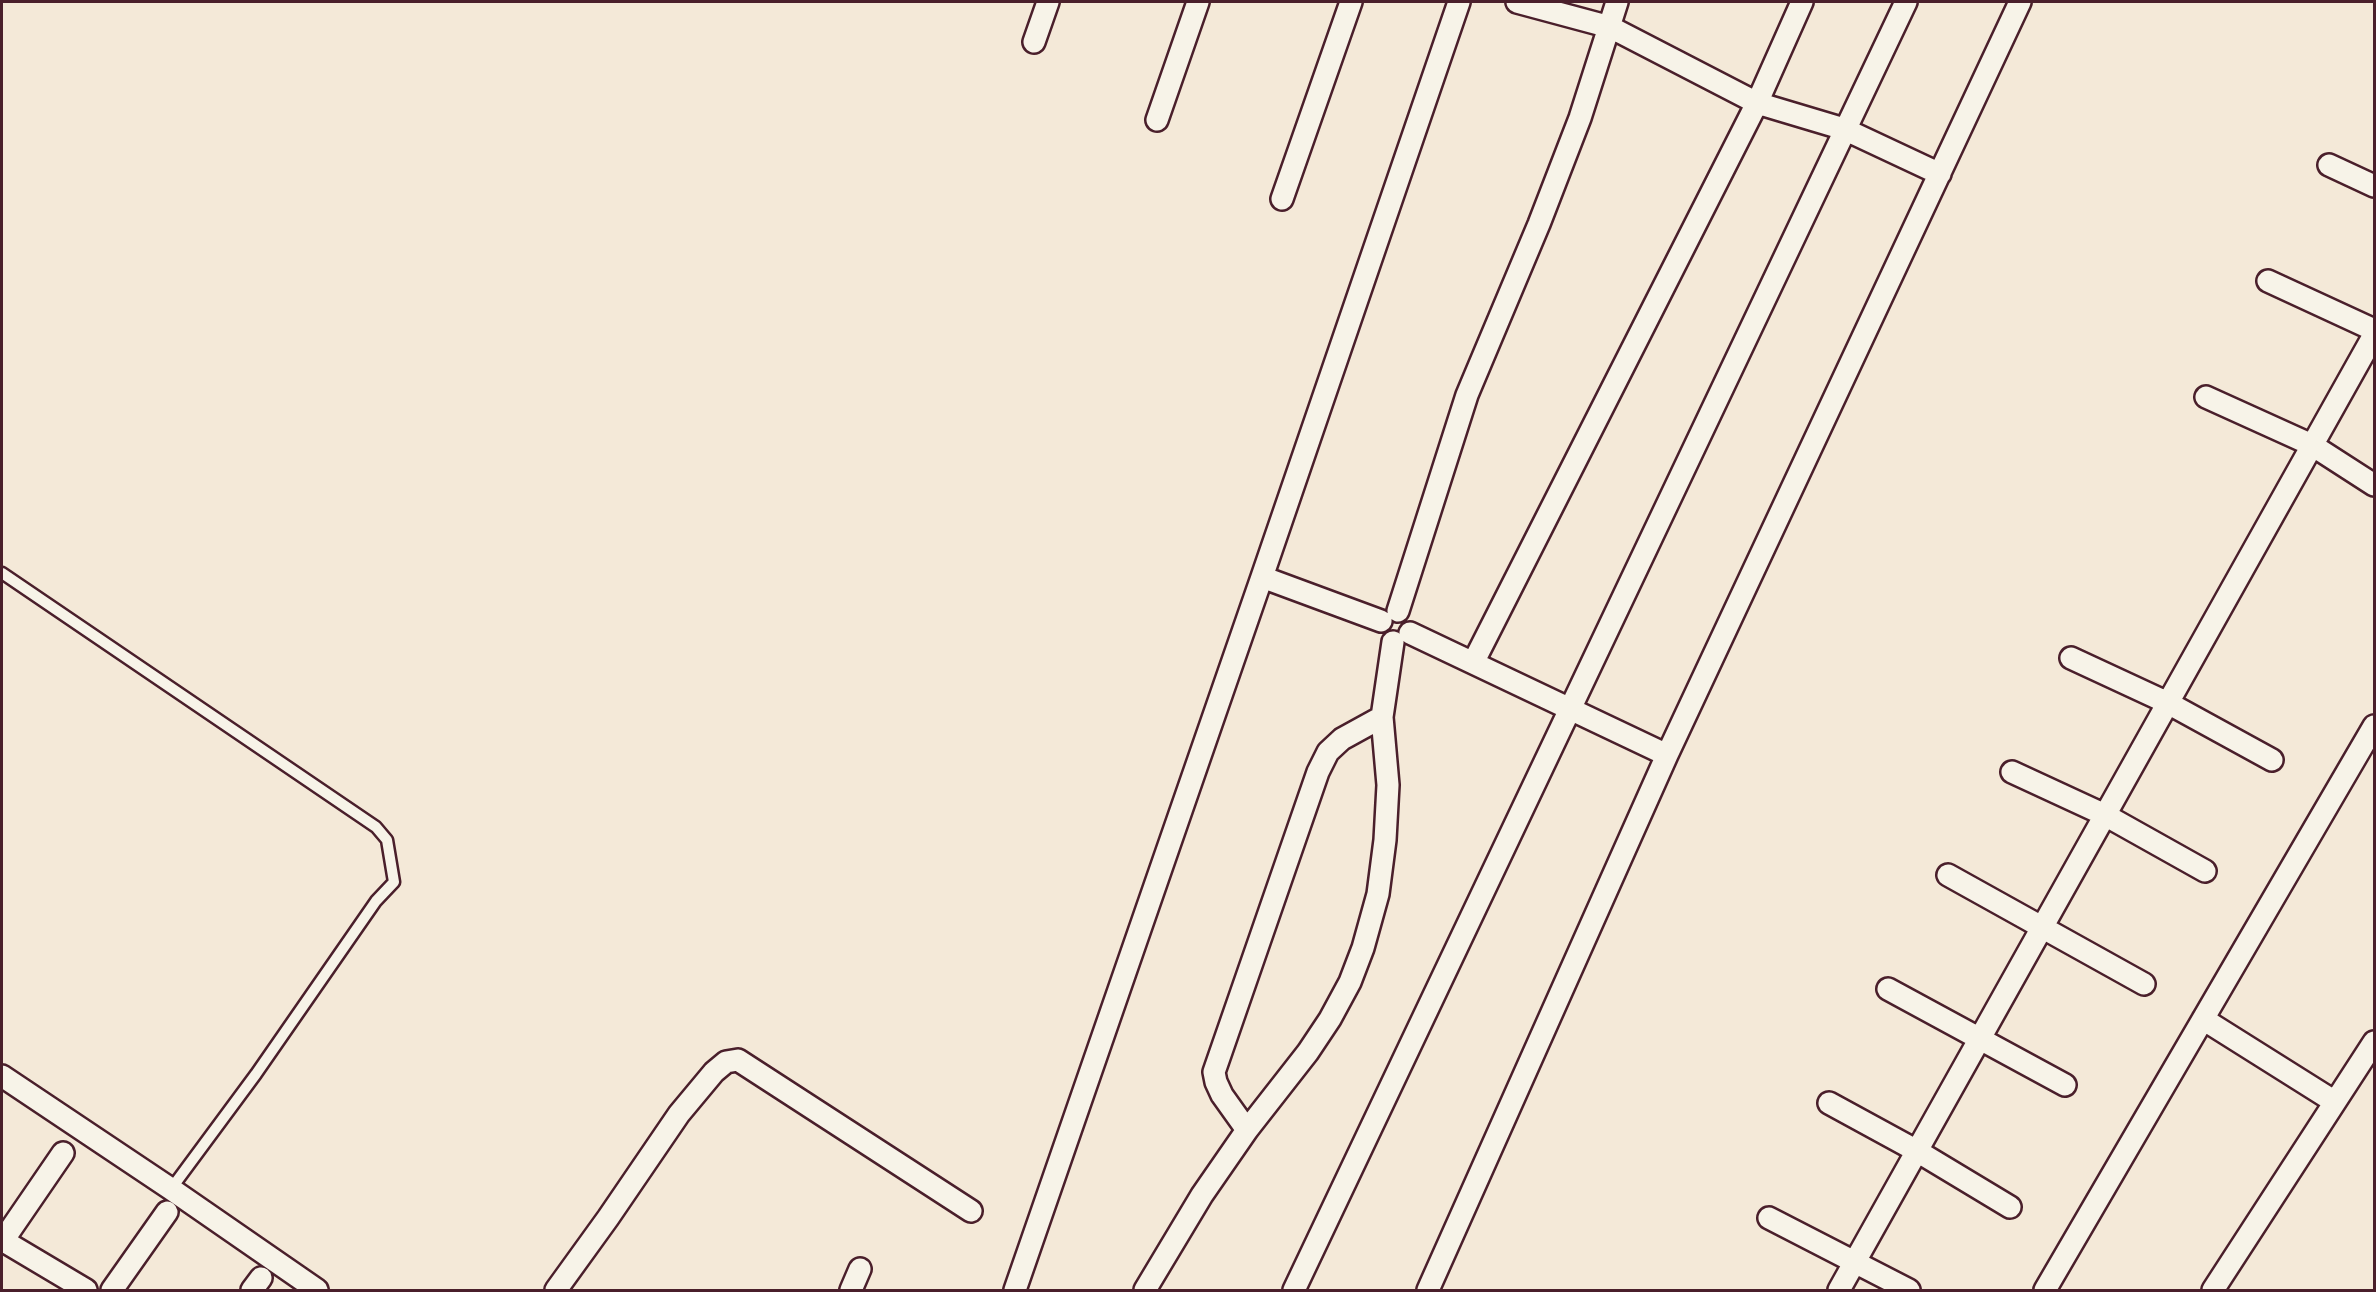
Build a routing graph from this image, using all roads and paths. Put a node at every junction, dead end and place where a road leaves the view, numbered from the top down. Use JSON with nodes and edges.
{"nodes":[{"id":1,"x":1048,"y":2,"type":"edge"},
{"id":2,"x":1198,"y":2,"type":"edge"},
{"id":3,"x":1351,"y":2,"type":"edge"},
{"id":4,"x":1459,"y":2,"type":"edge"},
{"id":5,"x":1516,"y":2,"type":"edge"},
{"id":6,"x":1617,"y":2,"type":"edge"},
{"id":7,"x":1802,"y":2,"type":"edge"},
{"id":8,"x":1906,"y":2,"type":"edge"},
{"id":9,"x":2020,"y":2,"type":"edge"},
{"id":10,"x":1610,"y":27,"type":"junction"},
{"id":11,"x":1034,"y":42,"type":"dead end"},
{"id":12,"x":1757,"y":103,"type":"junction"},
{"id":13,"x":1157,"y":120,"type":"dead end"},
{"id":14,"x":1844,"y":129,"type":"junction"},
{"id":15,"x":2329,"y":165,"type":"dead end"},
{"id":16,"x":1940,"y":174,"type":"junction"},
{"id":17,"x":2374,"y":186,"type":"edge"},
{"id":18,"x":1282,"y":199,"type":"dead end"},
{"id":19,"x":2268,"y":281,"type":"dead end"},
{"id":20,"x":2374,"y":330,"type":"edge"},
{"id":21,"x":2374,"y":335,"type":"edge"},
{"id":22,"x":2206,"y":397,"type":"dead end"},
{"id":23,"x":2312,"y":445,"type":"junction"},
{"id":24,"x":2374,"y":485,"type":"edge"},
{"id":25,"x":2,"y":573,"type":"edge"},
{"id":26,"x":1262,"y":577,"type":"junction"},
{"id":27,"x":1390,"y":616,"type":"junction"},
{"id":28,"x":1402,"y":638,"type":"junction"},
{"id":29,"x":2071,"y":658,"type":"dead end"},
{"id":30,"x":1473,"y":663,"type":"junction"},
{"id":31,"x":2168,"y":703,"type":"junction"},
{"id":32,"x":1570,"y":710,"type":"junction"},
{"id":33,"x":1382,"y":717,"type":"junction"},
{"id":34,"x":2374,"y":726,"type":"edge"},
{"id":35,"x":1667,"y":755,"type":"junction"},
{"id":36,"x":2272,"y":760,"type":"dead end"},
{"id":37,"x":2012,"y":772,"type":"dead end"},
{"id":38,"x":2105,"y":815,"type":"junction"},
{"id":39,"x":2205,"y":871,"type":"dead end"},
{"id":40,"x":1948,"y":875,"type":"dead end"},
{"id":41,"x":2043,"y":927,"type":"junction"},
{"id":42,"x":2144,"y":984,"type":"dead end"},
{"id":43,"x":1888,"y":989,"type":"dead end"},
{"id":44,"x":2203,"y":1019,"type":"junction"},
{"id":45,"x":1980,"y":1038,"type":"junction"},
{"id":46,"x":2374,"y":1042,"type":"edge"},
{"id":47,"x":2,"y":1076,"type":"edge"},
{"id":48,"x":2065,"y":1085,"type":"dead end"},
{"id":49,"x":2335,"y":1102,"type":"junction"},
{"id":50,"x":1829,"y":1103,"type":"dead end"},
{"id":51,"x":1247,"y":1130,"type":"junction"},
{"id":52,"x":1917,"y":1150,"type":"junction"},
{"id":53,"x":63,"y":1153,"type":"dead end"},
{"id":54,"x":171,"y":1189,"type":"junction"},
{"id":55,"x":2010,"y":1207,"type":"dead end"},
{"id":56,"x":971,"y":1211,"type":"dead end"},
{"id":57,"x":167,"y":1212,"type":"dead end"},
{"id":58,"x":1769,"y":1218,"type":"dead end"},
{"id":59,"x":2,"y":1241,"type":"edge"},
{"id":60,"x":1855,"y":1262,"type":"junction"},
{"id":61,"x":860,"y":1269,"type":"dead end"},
{"id":62,"x":86,"y":1290,"type":"edge"},
{"id":63,"x":112,"y":1290,"type":"edge"},
{"id":64,"x":317,"y":1290,"type":"edge"},
{"id":65,"x":556,"y":1290,"type":"edge"},
{"id":66,"x":851,"y":1290,"type":"edge"},
{"id":67,"x":1015,"y":1290,"type":"edge"},
{"id":68,"x":1145,"y":1290,"type":"edge"},
{"id":69,"x":1294,"y":1290,"type":"edge"},
{"id":70,"x":1428,"y":1290,"type":"edge"},
{"id":71,"x":1839,"y":1290,"type":"edge"},
{"id":72,"x":1909,"y":1290,"type":"edge"},
{"id":73,"x":2046,"y":1290,"type":"edge"},
{"id":74,"x":2212,"y":1290,"type":"edge"}],
"edges":[{"from":1,"to":11,"type":"street"},
{"from":2,"to":13,"type":"street"},
{"from":3,"to":18,"type":"street"},
{"from":4,"to":26,"type":"street"},
{"from":5,"to":10,"type":"street"},
{"from":6,"to":10,"type":"street"},
{"from":7,"to":12,"type":"street"},
{"from":8,"to":14,"type":"street"},
{"from":9,"to":16,"type":"street"},
{"from":10,"to":12,"type":"street"},
{"from":10,"to":27,"type":"street"},
{"from":12,"to":14,"type":"street"},
{"from":12,"to":30,"type":"street"},
{"from":14,"to":16,"type":"street"},
{"from":14,"to":32,"type":"street"},
{"from":15,"to":17,"type":"street"},
{"from":16,"to":35,"type":"street"},
{"from":19,"to":20,"type":"street"},
{"from":21,"to":23,"type":"street"},
{"from":22,"to":23,"type":"street"},
{"from":23,"to":24,"type":"street"},
{"from":23,"to":31,"type":"street"},
{"from":25,"to":54,"type":"lane"},
{"from":26,"to":27,"type":"street"},
{"from":26,"to":67,"type":"street"},
{"from":27,"to":28,"type":"street"},
{"from":28,"to":30,"type":"street"},
{"from":28,"to":33,"type":"street"},
{"from":29,"to":31,"type":"street"},
{"from":30,"to":32,"type":"street"},
{"from":31,"to":36,"type":"street"},
{"from":31,"to":38,"type":"street"},
{"from":32,"to":35,"type":"street"},
{"from":32,"to":69,"type":"street"},
{"from":33,"to":51,"type":"street"},
{"from":33,"to":51,"type":"street"},
{"from":34,"to":44,"type":"street"},
{"from":35,"to":70,"type":"street"},
{"from":37,"to":38,"type":"street"},
{"from":38,"to":39,"type":"street"},
{"from":38,"to":41,"type":"street"},
{"from":40,"to":41,"type":"street"},
{"from":41,"to":42,"type":"street"},
{"from":41,"to":45,"type":"street"},
{"from":43,"to":45,"type":"street"},
{"from":44,"to":49,"type":"street"},
{"from":44,"to":73,"type":"street"},
{"from":45,"to":48,"type":"street"},
{"from":45,"to":52,"type":"street"},
{"from":46,"to":49,"type":"street"},
{"from":47,"to":54,"type":"street"},
{"from":49,"to":74,"type":"street"},
{"from":50,"to":52,"type":"street"},
{"from":51,"to":68,"type":"street"},
{"from":52,"to":55,"type":"street"},
{"from":52,"to":60,"type":"street"},
{"from":53,"to":59,"type":"street"},
{"from":54,"to":64,"type":"street"},
{"from":56,"to":65,"type":"street"},
{"from":57,"to":63,"type":"street"},
{"from":58,"to":60,"type":"street"},
{"from":59,"to":62,"type":"street"},
{"from":60,"to":71,"type":"street"},
{"from":60,"to":72,"type":"street"},
{"from":61,"to":66,"type":"street"}]}
